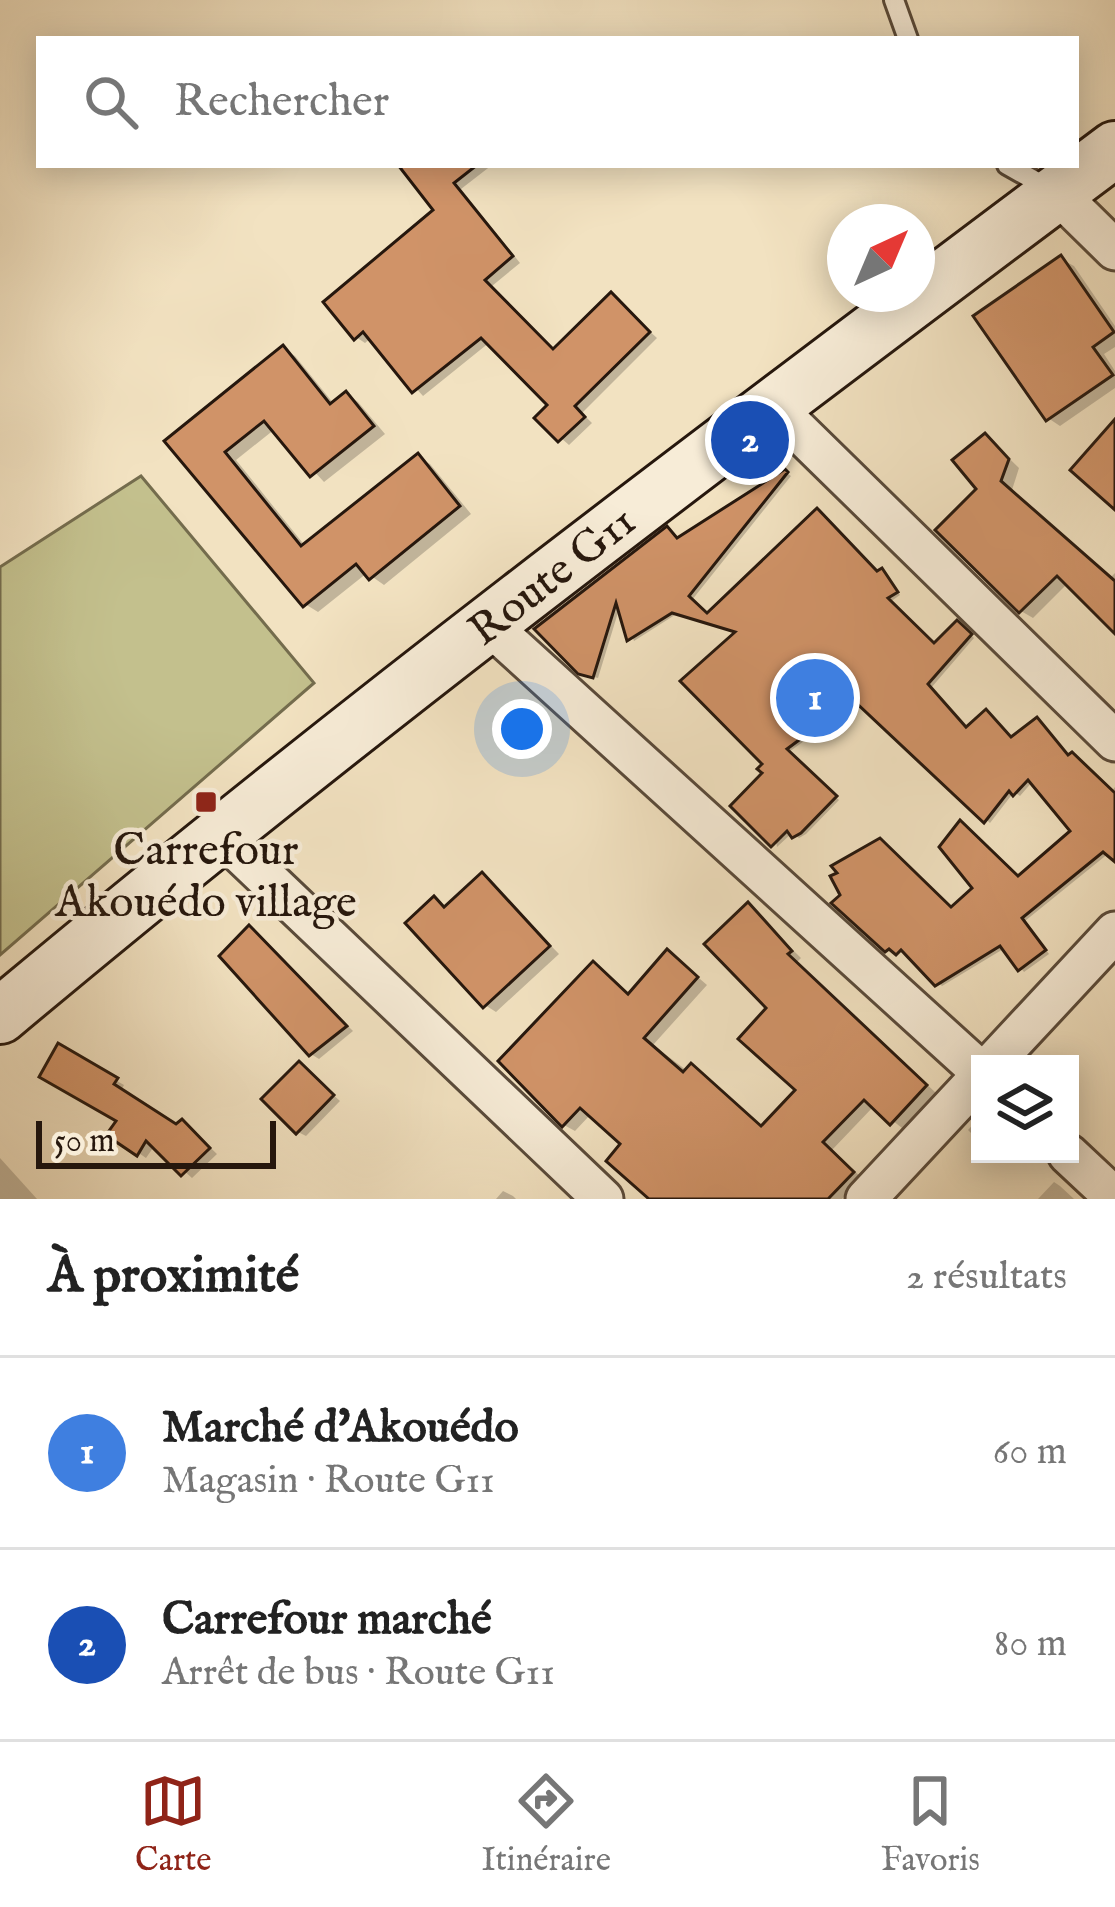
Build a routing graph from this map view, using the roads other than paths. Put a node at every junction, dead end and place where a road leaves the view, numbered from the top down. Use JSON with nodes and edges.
{"nodes":[{"id":1,"x":893,"y":0,"type":"edge"},
{"id":2,"x":907,"y":36,"type":"edge"},
{"id":3,"x":1115,"y":149,"type":"edge"},
{"id":4,"x":1012,"y":168,"type":"edge"},
{"id":5,"x":1057,"y":193,"type":"junction"},
{"id":6,"x":1115,"y":250,"type":"edge"},
{"id":7,"x":772,"y":404,"type":"junction"},
{"id":8,"x":487,"y":623,"type":"junction"},
{"id":9,"x":1115,"y":741,"type":"edge"},
{"id":10,"x":218,"y":833,"type":"junction"},
{"id":11,"x":1115,"y":932,"type":"edge"},
{"id":12,"x":0,"y":1016,"type":"edge"},
{"id":13,"x":1000,"y":1055,"type":"edge"},
{"id":14,"x":971,"y":1065,"type":"edge"},
{"id":15,"x":971,"y":1083,"type":"edge"},
{"id":16,"x":1078,"y":1163,"type":"edge"},
{"id":17,"x":1115,"y":1198,"type":"edge"},
{"id":18,"x":603,"y":1199,"type":"edge"},
{"id":19,"x":866,"y":1199,"type":"edge"}],
"edges":[{"from":1,"to":2,"type":"lane"},
{"from":3,"to":5,"type":"street","name":"Route G11"},
{"from":4,"to":5,"type":"lane"},
{"from":5,"to":6,"type":"street"},
{"from":5,"to":7,"type":"street","name":"Route G11"},
{"from":7,"to":8,"type":"street","name":"Route G11"},
{"from":7,"to":9,"type":"street"},
{"from":8,"to":10,"type":"street","name":"Route G11"},
{"from":8,"to":14,"type":"street"},
{"from":10,"to":12,"type":"street","name":"Route G11"},
{"from":10,"to":18,"type":"street"},
{"from":11,"to":13,"type":"street"},
{"from":15,"to":19,"type":"street"},
{"from":16,"to":17,"type":"street"}]}
